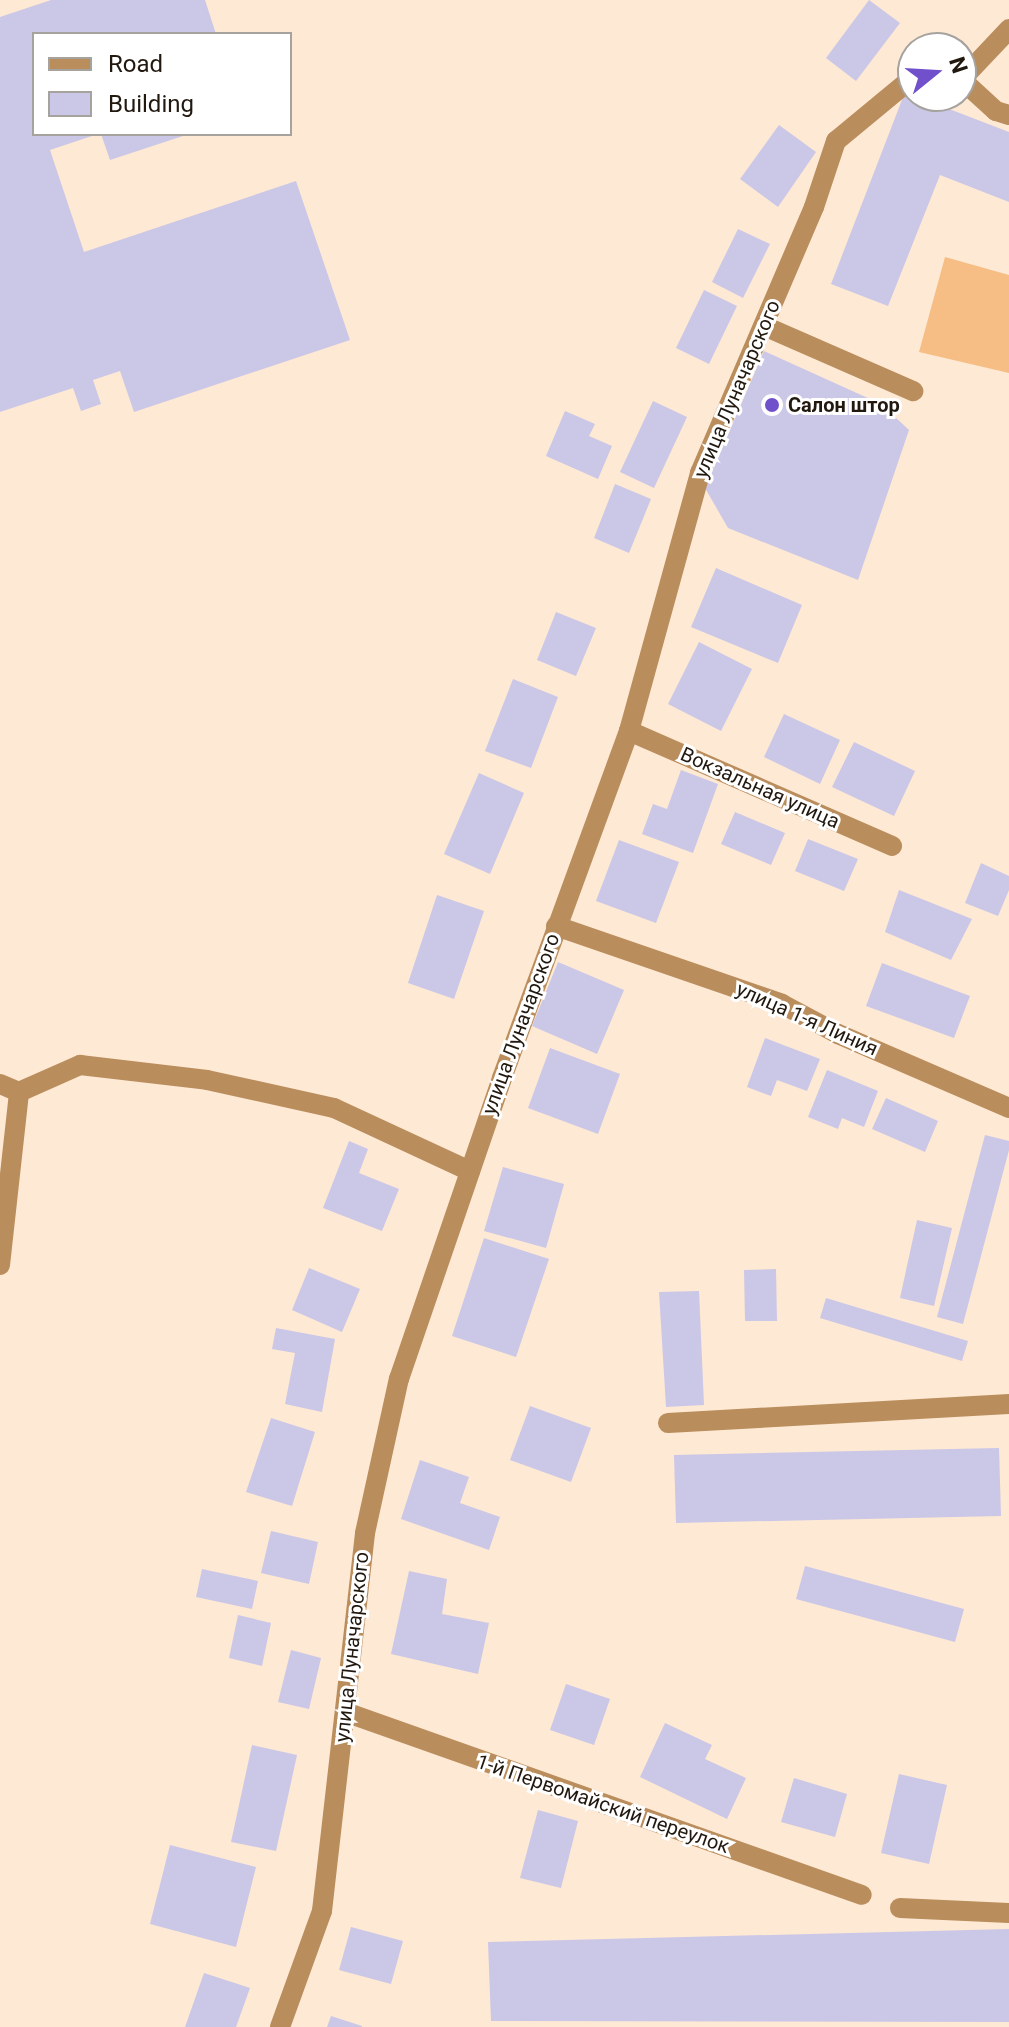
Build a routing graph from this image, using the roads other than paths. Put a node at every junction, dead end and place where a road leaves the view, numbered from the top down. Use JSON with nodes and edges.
{"nodes":[{"id":1,"x":1009,"y":29,"type":"edge"},
{"id":2,"x":977,"y":64,"type":"edge"},
{"id":3,"x":897,"y":91,"type":"edge"},
{"id":4,"x":977,"y":94,"type":"edge"},
{"id":5,"x":1009,"y":115,"type":"edge"},
{"id":6,"x":764,"y":326,"type":"junction"},
{"id":7,"x":913,"y":391,"type":"dead end"},
{"id":8,"x":629,"y":731,"type":"junction"},
{"id":9,"x":892,"y":846,"type":"dead end"},
{"id":10,"x":556,"y":926,"type":"junction"},
{"id":11,"x":10,"y":1088,"type":"edge"},
{"id":12,"x":1009,"y":1108,"type":"edge"},
{"id":13,"x":470,"y":1171,"type":"junction"},
{"id":14,"x":0,"y":1265,"type":"edge"},
{"id":15,"x":1009,"y":1404,"type":"edge"},
{"id":16,"x":668,"y":1423,"type":"dead end"},
{"id":17,"x":345,"y":1712,"type":"junction"},
{"id":18,"x":862,"y":1895,"type":"dead end"},
{"id":19,"x":900,"y":1908,"type":"dead end"},
{"id":20,"x":1009,"y":1913,"type":"edge"},
{"id":21,"x":280,"y":2027,"type":"edge"}],
"edges":[{"from":1,"to":2,"type":"street"},
{"from":3,"to":6,"type":"street","name":"улица Луначарского"},
{"from":4,"to":5,"type":"street"},
{"from":6,"to":7,"type":"street"},
{"from":6,"to":8,"type":"street","name":"улица Луначарского"},
{"from":8,"to":9,"type":"street","name":"Вокзальная улица"},
{"from":8,"to":10,"type":"street","name":"улица Луначарского"},
{"from":10,"to":12,"type":"street","name":"улица 1-я Линия"},
{"from":10,"to":13,"type":"street","name":"улица Луначарского"},
{"from":11,"to":13,"type":"street"},
{"from":11,"to":14,"type":"street"},
{"from":13,"to":17,"type":"street","name":"улица Луначарского"},
{"from":15,"to":16,"type":"street"},
{"from":17,"to":18,"type":"street","name":"1-й Первомайский переулок"},
{"from":17,"to":21,"type":"street","name":"улица Луначарского"},
{"from":19,"to":20,"type":"street"}]}
